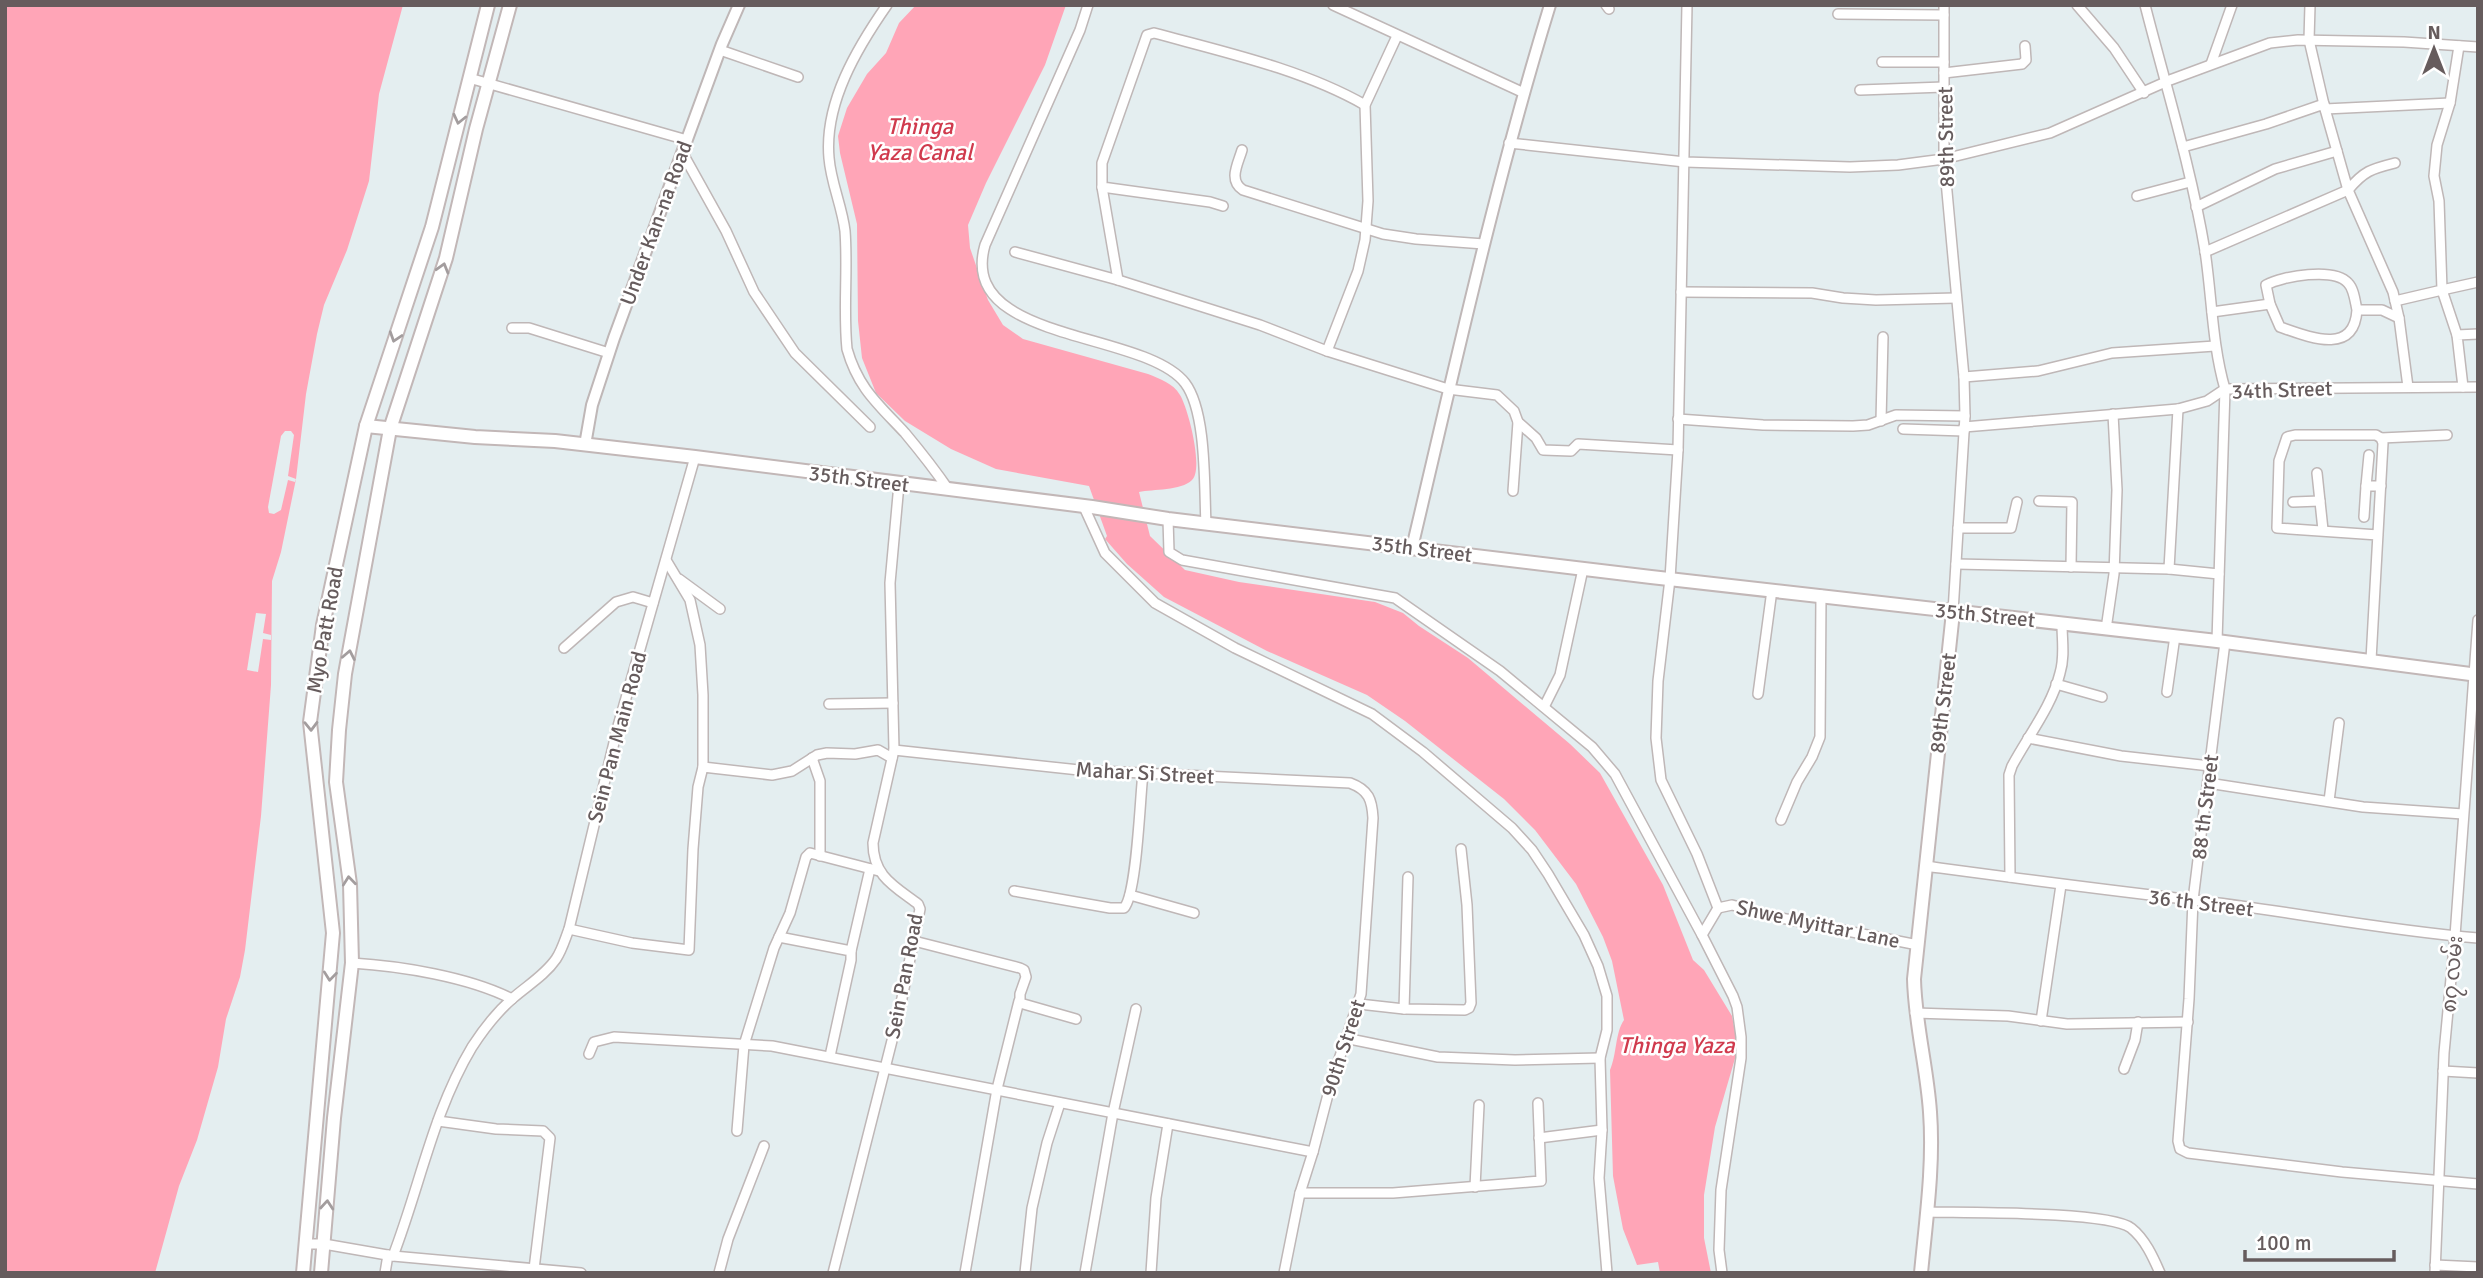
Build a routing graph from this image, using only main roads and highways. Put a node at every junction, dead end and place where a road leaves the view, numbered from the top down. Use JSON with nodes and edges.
{"nodes":[{"id":1,"x":488,"y":5,"type":"edge"},
{"id":2,"x":510,"y":5,"type":"edge"},
{"id":3,"x":366,"y":426,"type":"junction"},
{"id":4,"x":390,"y":429,"type":"junction"},
{"id":5,"x":1953,"y":612,"type":"junction"},
{"id":6,"x":2475,"y":675,"type":"edge"},
{"id":7,"x":333,"y":933,"type":"junction"},
{"id":8,"x":353,"y":933,"type":"junction"},
{"id":9,"x":303,"y":1273,"type":"edge"},
{"id":10,"x":321,"y":1273,"type":"edge"},
{"id":11,"x":1921,"y":1273,"type":"edge"}],
"edges":[{"from":1,"to":3,"type":"main road","name":"Myo Patt Road","one_way":true},
{"from":4,"to":2,"type":"main road","name":"Myo Patt Road","one_way":true},
{"from":3,"to":4,"type":"main road","name":"35th Street"},
{"from":3,"to":7,"type":"main road","name":"Myo Patt Road","one_way":true},
{"from":4,"to":5,"type":"main road","name":"35th Street"},
{"from":8,"to":4,"type":"main road","name":"Myo Patt Road","one_way":true},
{"from":5,"to":6,"type":"main road","name":"35th Street"},
{"from":5,"to":11,"type":"main road","name":"89th Street"},
{"from":7,"to":8,"type":"main road"},
{"from":7,"to":9,"type":"main road","name":"Myo Patt Road","one_way":true},
{"from":10,"to":8,"type":"main road","name":"Myo Patt Road","one_way":true}]}
